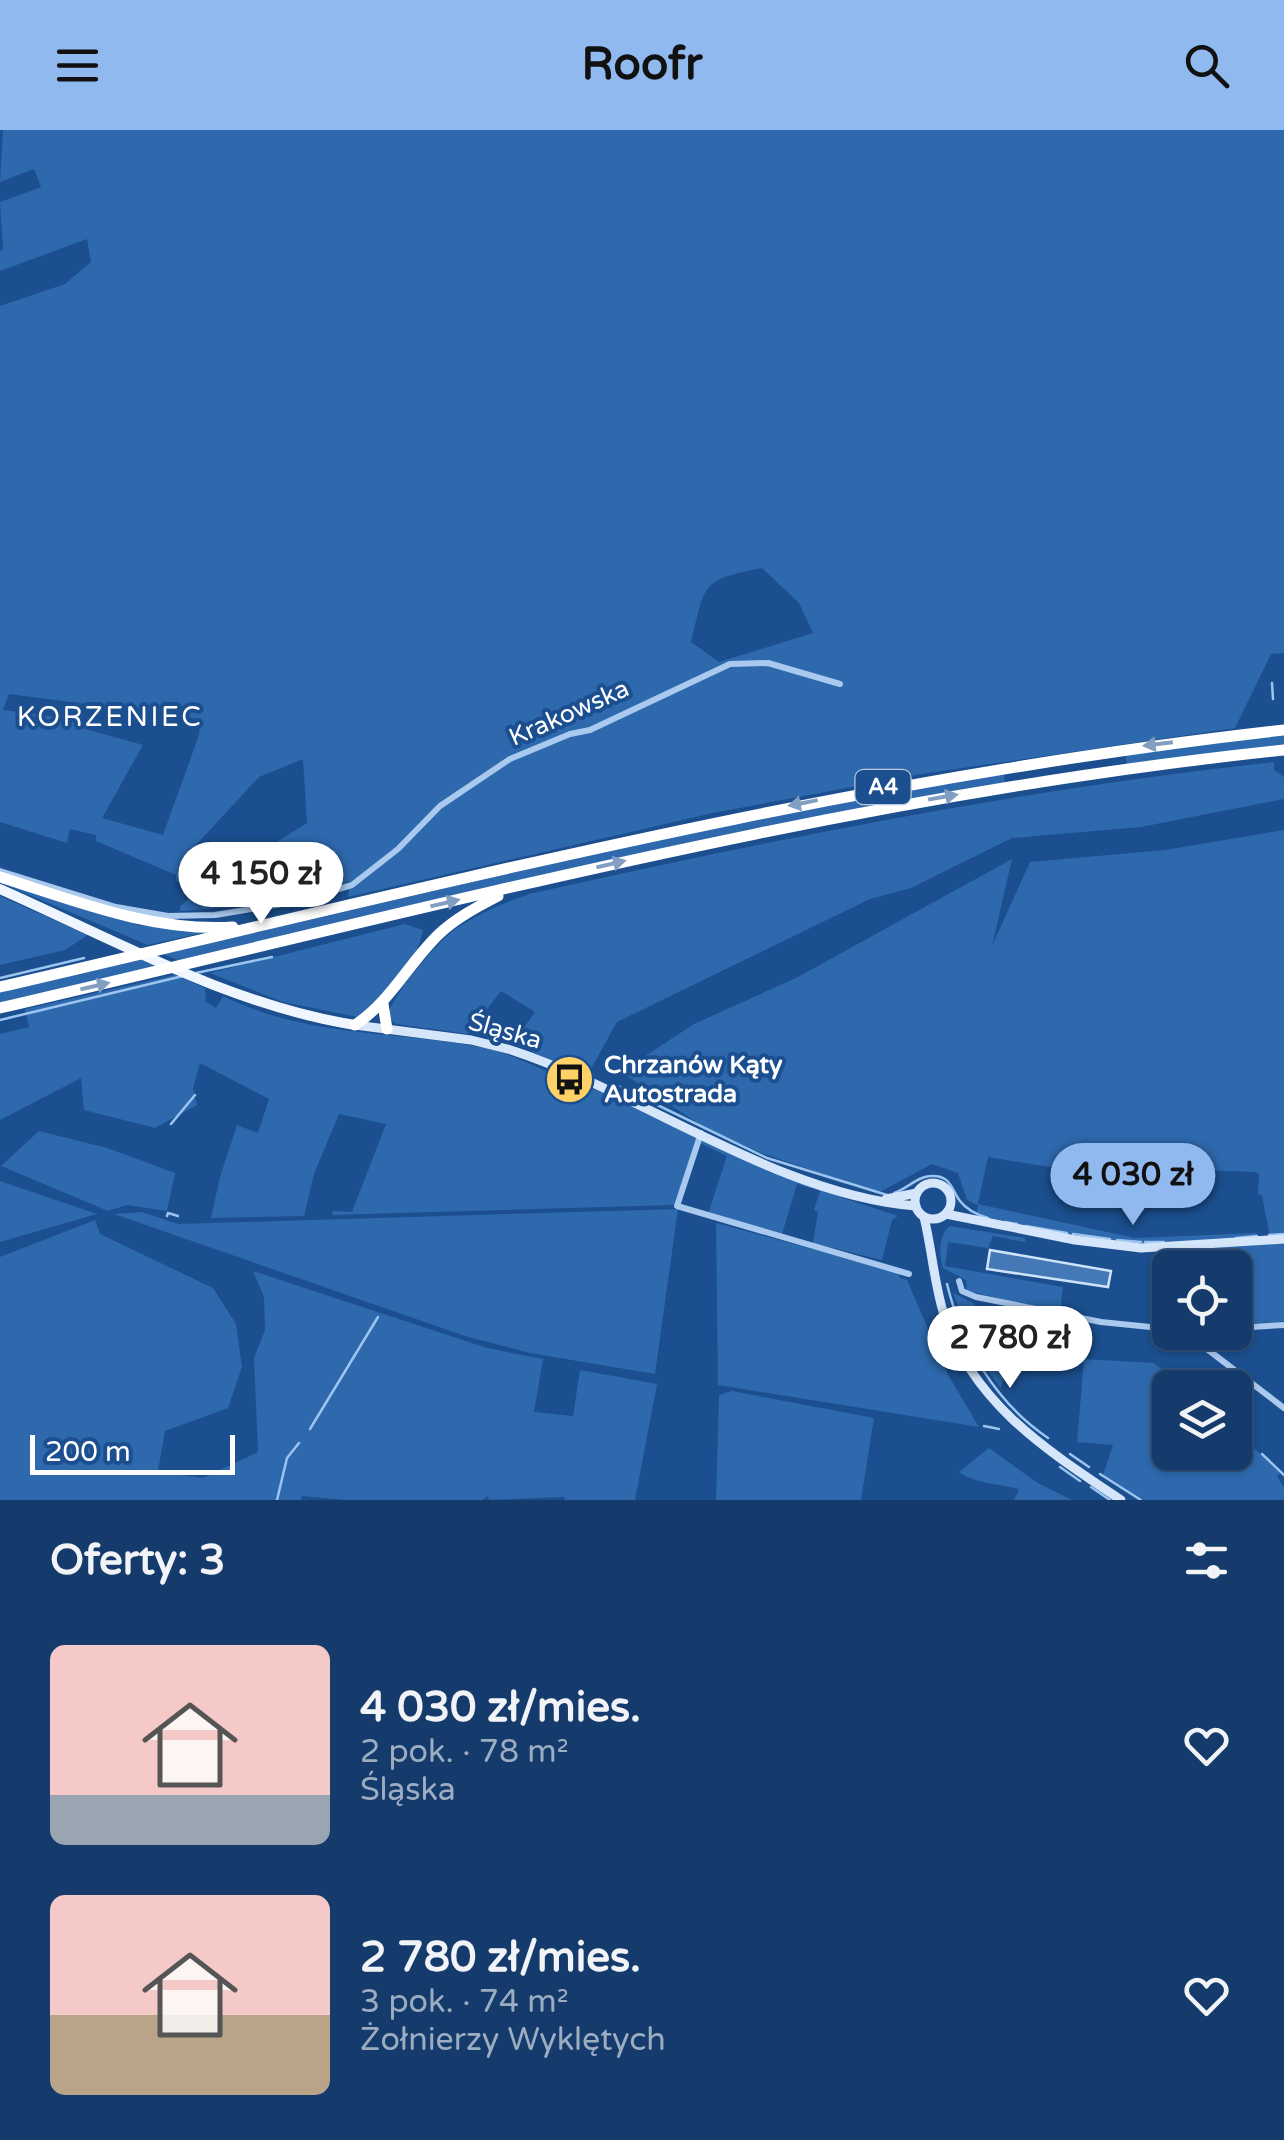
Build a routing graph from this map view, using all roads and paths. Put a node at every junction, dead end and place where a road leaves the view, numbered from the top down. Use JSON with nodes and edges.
{"nodes":[{"id":1,"x":840,"y":684,"type":"dead end"},
{"id":2,"x":1284,"y":730,"type":"edge"},
{"id":3,"x":1284,"y":750,"type":"edge"},
{"id":4,"x":0,"y":874,"type":"edge"},
{"id":5,"x":516,"y":887,"type":"junction"},
{"id":6,"x":0,"y":889,"type":"edge"},
{"id":7,"x":272,"y":924,"type":"junction"},
{"id":8,"x":0,"y":987,"type":"edge"},
{"id":9,"x":383,"y":1004,"type":"junction"},
{"id":10,"x":0,"y":1008,"type":"edge"},
{"id":11,"x":354,"y":1026,"type":"junction"},
{"id":12,"x":387,"y":1029,"type":"junction"},
{"id":13,"x":701,"y":1133,"type":"junction"},
{"id":14,"x":917,"y":1192,"type":"junction"},
{"id":15,"x":876,"y":1199,"type":"junction"},
{"id":16,"x":951,"y":1201,"type":"junction"},
{"id":17,"x":916,"y":1206,"type":"junction"},
{"id":18,"x":924,"y":1217,"type":"junction"},
{"id":19,"x":942,"y":1217,"type":"junction"},
{"id":20,"x":980,"y":1222,"type":"junction"},
{"id":21,"x":1284,"y":1240,"type":"edge"},
{"id":22,"x":931,"y":1248,"type":"junction"},
{"id":23,"x":909,"y":1274,"type":"dead end"},
{"id":24,"x":960,"y":1282,"type":"dead end"},
{"id":25,"x":1284,"y":1324,"type":"edge"},
{"id":26,"x":1152,"y":1327,"type":"edge"},
{"id":27,"x":1252,"y":1327,"type":"edge"},
{"id":28,"x":1207,"y":1350,"type":"edge"},
{"id":29,"x":1284,"y":1408,"type":"edge"},
{"id":30,"x":1122,"y":1500,"type":"edge"}],
"edges":[{"from":1,"to":4,"type":"street","name":"Krakowska"},
{"from":2,"to":7,"type":"highway","number":"A4","one_way":true},
{"from":5,"to":3,"type":"highway","number":"A4","one_way":true},
{"from":4,"to":7,"type":"highway"},
{"from":5,"to":9,"type":"highway"},
{"from":10,"to":5,"type":"highway","number":"A4","one_way":true},
{"from":6,"to":11,"type":"main road","name":"Śląska"},
{"from":7,"to":8,"type":"highway","number":"A4"},
{"from":9,"to":11,"type":"highway"},
{"from":9,"to":12,"type":"highway"},
{"from":11,"to":12,"type":"main road","name":"Śląska"},
{"from":12,"to":13,"type":"main road","name":"Śląska"},
{"from":13,"to":15,"type":"main road","name":"Śląska"},
{"from":13,"to":23,"type":"street"},
{"from":14,"to":15,"type":"main road","name":"Śląska"},
{"from":14,"to":16,"type":"main road"},
{"from":14,"to":17,"type":"main road"},
{"from":15,"to":17,"type":"main road","name":"Śląska"},
{"from":16,"to":19,"type":"main road"},
{"from":16,"to":20,"type":"main road"},
{"from":17,"to":18,"type":"main road"},
{"from":18,"to":19,"type":"main road"},
{"from":18,"to":22,"type":"main road"},
{"from":19,"to":20,"type":"main road"},
{"from":19,"to":22,"type":"main road"},
{"from":20,"to":21,"type":"main road"},
{"from":22,"to":30,"type":"main road"},
{"from":24,"to":26,"type":"street"},
{"from":25,"to":27,"type":"street"},
{"from":28,"to":29,"type":"street"}]}
